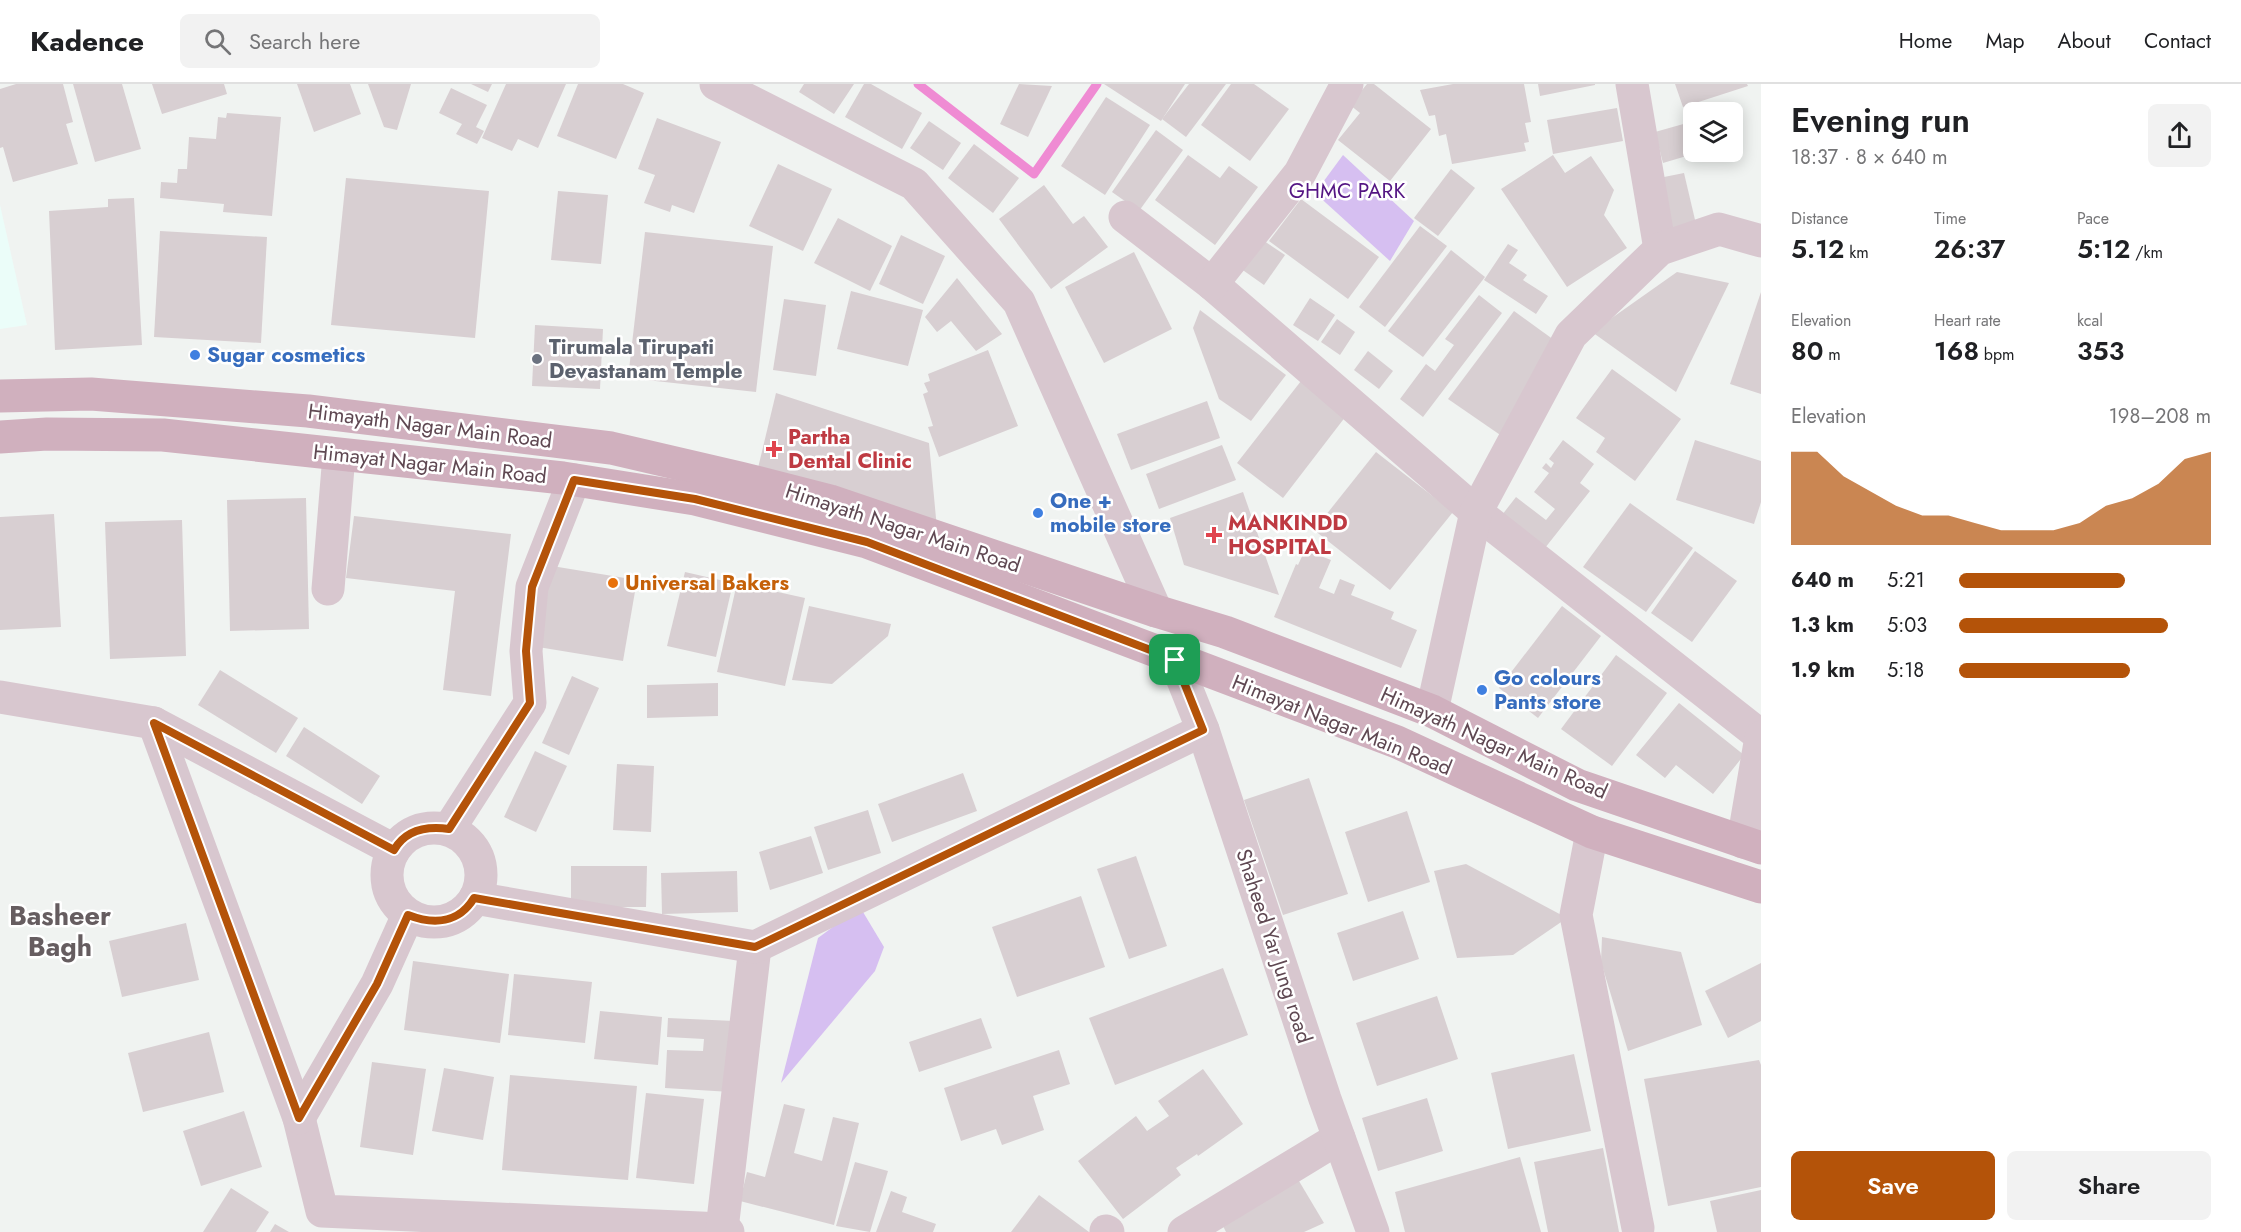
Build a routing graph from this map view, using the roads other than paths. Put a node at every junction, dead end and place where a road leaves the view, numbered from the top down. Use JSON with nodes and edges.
{"nodes":[{"id":1,"x":716,"y":84,"type":"edge"},
{"id":2,"x":1347,"y":84,"type":"edge"},
{"id":3,"x":1632,"y":84,"type":"edge"},
{"id":4,"x":1125,"y":217,"type":"dead end"},
{"id":5,"x":1761,"y":241,"type":"edge"},
{"id":6,"x":1660,"y":249,"type":"junction"},
{"id":7,"x":1212,"y":284,"type":"junction"},
{"id":8,"x":0,"y":396,"type":"edge"},
{"id":9,"x":0,"y":437,"type":"edge"},
{"id":10,"x":339,"y":455,"type":"junction"},
{"id":11,"x":574,"y":480,"type":"junction"},
{"id":12,"x":1476,"y":512,"type":"junction"},
{"id":13,"x":328,"y":589,"type":"dead end"},
{"id":14,"x":1156,"y":611,"type":"junction"},
{"id":15,"x":1175,"y":660,"type":"junction"},
{"id":16,"x":0,"y":697,"type":"edge"},
{"id":17,"x":1432,"y":711,"type":"junction"},
{"id":18,"x":154,"y":723,"type":"junction"},
{"id":19,"x":1203,"y":730,"type":"junction"},
{"id":20,"x":1761,"y":737,"type":"edge"},
{"id":21,"x":449,"y":829,"type":"junction"},
{"id":22,"x":1592,"y":832,"type":"junction"},
{"id":23,"x":1752,"y":845,"type":"edge"},
{"id":24,"x":394,"y":850,"type":"junction"},
{"id":25,"x":1761,"y":887,"type":"edge"},
{"id":26,"x":474,"y":898,"type":"junction"},
{"id":27,"x":408,"y":915,"type":"junction"},
{"id":28,"x":755,"y":947,"type":"junction"},
{"id":29,"x":299,"y":1118,"type":"junction"},
{"id":30,"x":1339,"y":1138,"type":"junction"},
{"id":31,"x":1638,"y":1228,"type":"dead end"},
{"id":32,"x":725,"y":1230,"type":"edge"},
{"id":33,"x":1184,"y":1232,"type":"edge"},
{"id":34,"x":1373,"y":1232,"type":"edge"}],
"edges":[{"from":1,"to":14,"type":"street"},
{"from":2,"to":7,"type":"street"},
{"from":3,"to":6,"type":"street"},
{"from":4,"to":7,"type":"street"},
{"from":5,"to":6,"type":"street"},
{"from":6,"to":12,"type":"street"},
{"from":7,"to":12,"type":"street"},
{"from":8,"to":14,"type":"main road","name":"Himayath Nagar Main Road"},
{"from":9,"to":10,"type":"main road","name":"Himayat Nagar Main Road"},
{"from":10,"to":11,"type":"main road","name":"Himayat Nagar Main Road"},
{"from":10,"to":13,"type":"street"},
{"from":11,"to":15,"type":"main road","name":"Himayat Nagar Main Road"},
{"from":11,"to":21,"type":"street"},
{"from":12,"to":17,"type":"street"},
{"from":12,"to":20,"type":"street"},
{"from":14,"to":15,"type":"main road"},
{"from":14,"to":17,"type":"main road","name":"Himayath Nagar Main Road"},
{"from":15,"to":19,"type":"street","name":"Shaheed Yar Jung road"},
{"from":15,"to":22,"type":"main road","name":"Himayat Nagar Main Road"},
{"from":16,"to":18,"type":"street"},
{"from":17,"to":23,"type":"main road","name":"Himayath Nagar Main Road"},
{"from":18,"to":24,"type":"street"},
{"from":18,"to":29,"type":"street"},
{"from":19,"to":28,"type":"street"},
{"from":19,"to":30,"type":"street","name":"Shaheed Yar Jung road"},
{"from":20,"to":23,"type":"street"},
{"from":21,"to":24,"type":"street"},
{"from":21,"to":26,"type":"street"},
{"from":22,"to":25,"type":"main road","name":"Himayat Nagar Main Road"},
{"from":22,"to":31,"type":"street"},
{"from":24,"to":27,"type":"street"},
{"from":26,"to":27,"type":"street"},
{"from":26,"to":28,"type":"street"},
{"from":27,"to":29,"type":"street"},
{"from":28,"to":32,"type":"street"},
{"from":29,"to":32,"type":"street"},
{"from":30,"to":33,"type":"street"},
{"from":30,"to":34,"type":"street","name":"Shaheed Yar Jung road"}]}
